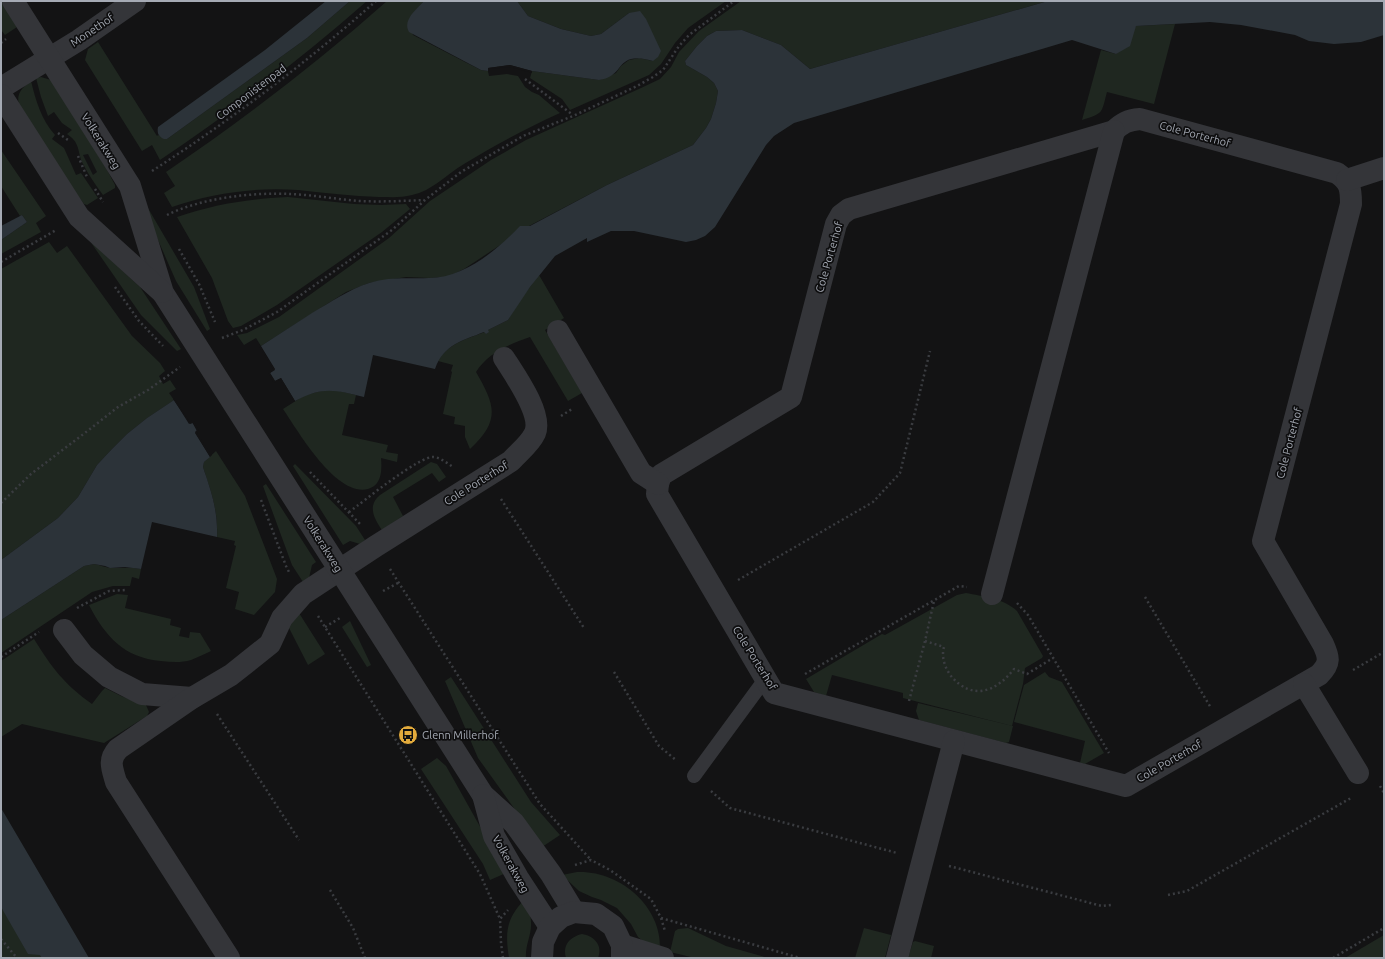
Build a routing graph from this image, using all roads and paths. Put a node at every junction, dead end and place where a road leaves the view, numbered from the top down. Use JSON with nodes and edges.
{"nodes":[{"id":1,"x":13,"y":1,"type":"edge"},
{"id":2,"x":135,"y":1,"type":"edge"},
{"id":3,"x":376,"y":1,"type":"edge"},
{"id":4,"x":734,"y":1,"type":"edge"},
{"id":5,"x":1,"y":35,"type":"edge"},
{"id":6,"x":49,"y":58,"type":"junction"},
{"id":7,"x":28,"y":71,"type":"junction"},
{"id":8,"x":524,"y":79,"type":"dead end"},
{"id":9,"x":1,"y":88,"type":"edge"},
{"id":10,"x":1,"y":95,"type":"edge"},
{"id":11,"x":573,"y":116,"type":"junction"},
{"id":12,"x":1114,"y":131,"type":"junction"},
{"id":13,"x":56,"y":132,"type":"dead end"},
{"id":14,"x":72,"y":144,"type":"dead end"},
{"id":15,"x":77,"y":154,"type":"dead end"},
{"id":16,"x":1384,"y":168,"type":"edge"},
{"id":17,"x":1347,"y":180,"type":"junction"},
{"id":18,"x":130,"y":186,"type":"junction"},
{"id":19,"x":425,"y":200,"type":"junction"},
{"id":20,"x":104,"y":202,"type":"dead end"},
{"id":21,"x":79,"y":217,"type":"junction"},
{"id":22,"x":161,"y":218,"type":"dead end"},
{"id":23,"x":176,"y":244,"type":"dead end"},
{"id":24,"x":1,"y":262,"type":"edge"},
{"id":25,"x":112,"y":283,"type":"dead end"},
{"id":26,"x":163,"y":293,"type":"junction"},
{"id":27,"x":216,"y":325,"type":"dead end"},
{"id":28,"x":558,"y":331,"type":"dead end"},
{"id":29,"x":219,"y":332,"type":"dead end"},
{"id":30,"x":222,"y":338,"type":"junction"},
{"id":31,"x":225,"y":344,"type":"dead end"},
{"id":32,"x":166,"y":349,"type":"dead end"},
{"id":33,"x":930,"y":351,"type":"dead end"},
{"id":34,"x":504,"y":358,"type":"dead end"},
{"id":35,"x":205,"y":360,"type":"junction"},
{"id":36,"x":179,"y":367,"type":"junction"},
{"id":37,"x":182,"y":372,"type":"dead end"},
{"id":38,"x":596,"y":395,"type":"junction"},
{"id":39,"x":535,"y":432,"type":"junction"},
{"id":40,"x":305,"y":466,"type":"dead end"},
{"id":41,"x":487,"y":476,"type":"junction"},
{"id":42,"x":658,"y":484,"type":"junction"},
{"id":43,"x":468,"y":488,"type":"junction"},
{"id":44,"x":260,"y":497,"type":"dead end"},
{"id":45,"x":1,"y":503,"type":"edge"},
{"id":46,"x":349,"y":512,"type":"junction"},
{"id":47,"x":376,"y":546,"type":"junction"},
{"id":48,"x":339,"y":570,"type":"junction"},
{"id":49,"x":715,"y":593,"type":"junction"},
{"id":50,"x":303,"y":594,"type":"junction"},
{"id":51,"x":992,"y":594,"type":"junction"},
{"id":52,"x":1145,"y":597,"type":"dead end"},
{"id":53,"x":934,"y":601,"type":"junction"},
{"id":54,"x":584,"y":628,"type":"dead end"},
{"id":55,"x":64,"y":630,"type":"dead end"},
{"id":56,"x":925,"y":642,"type":"junction"},
{"id":57,"x":1384,"y":652,"type":"edge"},
{"id":58,"x":1053,"y":658,"type":"junction"},
{"id":59,"x":1328,"y":661,"type":"junction"},
{"id":60,"x":614,"y":672,"type":"dead end"},
{"id":61,"x":1304,"y":684,"type":"junction"},
{"id":62,"x":770,"y":685,"type":"junction"},
{"id":63,"x":197,"y":695,"type":"junction"},
{"id":64,"x":902,"y":726,"type":"junction"},
{"id":65,"x":1223,"y":730,"type":"junction"},
{"id":66,"x":954,"y":741,"type":"junction"},
{"id":67,"x":1358,"y":773,"type":"joint"},
{"id":68,"x":694,"y":776,"type":"junction"},
{"id":69,"x":1126,"y":786,"type":"junction"},
{"id":70,"x":483,"y":795,"type":"junction"},
{"id":71,"x":298,"y":840,"type":"dead end"},
{"id":72,"x":923,"y":859,"type":"junction"},
{"id":73,"x":590,"y":860,"type":"junction"},
{"id":74,"x":572,"y":866,"type":"dead end"},
{"id":75,"x":330,"y":890,"type":"dead end"},
{"id":76,"x":1168,"y":895,"type":"dead end"},
{"id":77,"x":1111,"y":905,"type":"dead end"},
{"id":78,"x":510,"y":907,"type":"dead end"},
{"id":79,"x":574,"y":912,"type":"junction"},
{"id":80,"x":661,"y":918,"type":"junction"},
{"id":81,"x":500,"y":919,"type":"junction"},
{"id":82,"x":550,"y":927,"type":"junction"},
{"id":83,"x":1384,"y":928,"type":"edge"},
{"id":84,"x":1,"y":939,"type":"edge"},
{"id":85,"x":665,"y":948,"type":"edge"},
{"id":86,"x":622,"y":952,"type":"edge"},
{"id":87,"x":17,"y":958,"type":"edge"},
{"id":88,"x":229,"y":958,"type":"edge"},
{"id":89,"x":365,"y":958,"type":"edge"},
{"id":90,"x":503,"y":958,"type":"edge"},
{"id":91,"x":542,"y":958,"type":"edge"},
{"id":92,"x":800,"y":958,"type":"edge"},
{"id":93,"x":897,"y":958,"type":"edge"},
{"id":94,"x":1333,"y":958,"type":"edge"}],
"edges":[{"from":1,"to":6,"type":"street","name":"Volkerakweg"},
{"from":2,"to":6,"type":"street","name":"Monethof"},
{"from":3,"to":18,"type":"path","name":"Componistenpad"},
{"from":4,"to":11,"type":"path"},
{"from":5,"to":7,"type":"path"},
{"from":6,"to":7,"type":"street","name":"Monethof"},
{"from":6,"to":18,"type":"street","name":"Volkerakweg"},
{"from":7,"to":9,"type":"street","name":"Monethof"},
{"from":8,"to":11,"type":"path"},
{"from":10,"to":21,"type":"street","name":"Volkerakweg"},
{"from":11,"to":19,"type":"path"},
{"from":12,"to":17,"type":"street","name":"Cole Porterhof"},
{"from":12,"to":42,"type":"street","name":"Cole Porterhof"},
{"from":12,"to":51,"type":"street"},
{"from":13,"to":14,"type":"path"},
{"from":15,"to":20,"type":"path"},
{"from":16,"to":17,"type":"street"},
{"from":17,"to":59,"type":"street","name":"Cole Porterhof"},
{"from":18,"to":26,"type":"street","name":"Volkerakweg"},
{"from":19,"to":22,"type":"path"},
{"from":19,"to":30,"type":"path"},
{"from":21,"to":24,"type":"path"},
{"from":21,"to":26,"type":"street","name":"Volkerakweg"},
{"from":23,"to":27,"type":"path"},
{"from":25,"to":32,"type":"path"},
{"from":26,"to":35,"type":"street","name":"Volkerakweg"},
{"from":28,"to":38,"type":"street"},
{"from":29,"to":30,"type":"path"},
{"from":30,"to":31,"type":"path"},
{"from":30,"to":35,"type":"path"},
{"from":33,"to":49,"type":"path"},
{"from":34,"to":39,"type":"street"},
{"from":35,"to":36,"type":"path"},
{"from":35,"to":48,"type":"street","name":"Volkerakweg"},
{"from":36,"to":37,"type":"path"},
{"from":36,"to":45,"type":"path"},
{"from":38,"to":39,"type":"path"},
{"from":38,"to":42,"type":"street"},
{"from":39,"to":41,"type":"street","name":"Cole Porterhof"},
{"from":40,"to":46,"type":"path"},
{"from":41,"to":43,"type":"street","name":"Cole Porterhof"},
{"from":41,"to":54,"type":"path"},
{"from":42,"to":49,"type":"street","name":"Cole Porterhof"},
{"from":43,"to":46,"type":"path"},
{"from":43,"to":47,"type":"street","name":"Cole Porterhof"},
{"from":44,"to":50,"type":"path"},
{"from":46,"to":47,"type":"path"},
{"from":47,"to":48,"type":"street","name":"Cole Porterhof"},
{"from":47,"to":73,"type":"path"},
{"from":48,"to":50,"type":"street"},
{"from":48,"to":70,"type":"street","name":"Volkerakweg"},
{"from":49,"to":62,"type":"street","name":"Cole Porterhof"},
{"from":50,"to":63,"type":"street"},
{"from":50,"to":81,"type":"path"},
{"from":51,"to":53,"type":"path"},
{"from":51,"to":58,"type":"path"},
{"from":52,"to":65,"type":"path"},
{"from":53,"to":56,"type":"path"},
{"from":53,"to":62,"type":"path"},
{"from":55,"to":63,"type":"street"},
{"from":56,"to":58,"type":"path"},
{"from":56,"to":64,"type":"path"},
{"from":57,"to":59,"type":"path"},
{"from":58,"to":69,"type":"path"},
{"from":59,"to":61,"type":"street","name":"Cole Porterhof"},
{"from":60,"to":68,"type":"path"},
{"from":61,"to":65,"type":"street","name":"Cole Porterhof"},
{"from":61,"to":67,"type":"street"},
{"from":62,"to":64,"type":"street","name":"Cole Porterhof"},
{"from":62,"to":68,"type":"lane"},
{"from":63,"to":71,"type":"path"},
{"from":63,"to":88,"type":"street"},
{"from":64,"to":66,"type":"street","name":"Cole Porterhof"},
{"from":65,"to":69,"type":"street","name":"Cole Porterhof"},
{"from":66,"to":69,"type":"street","name":"Cole Porterhof"},
{"from":66,"to":72,"type":"street"},
{"from":67,"to":76,"type":"path"},
{"from":68,"to":72,"type":"path"},
{"from":70,"to":79,"type":"street","name":"Volkerakweg"},
{"from":70,"to":82,"type":"street","name":"Volkerakweg"},
{"from":72,"to":77,"type":"path"},
{"from":72,"to":93,"type":"street"},
{"from":73,"to":74,"type":"path"},
{"from":73,"to":80,"type":"path"},
{"from":75,"to":89,"type":"path"},
{"from":78,"to":81,"type":"path"},
{"from":79,"to":82,"type":"street"},
{"from":79,"to":86,"type":"street"},
{"from":80,"to":85,"type":"path"},
{"from":80,"to":92,"type":"path"},
{"from":81,"to":90,"type":"path"},
{"from":82,"to":91,"type":"street"},
{"from":83,"to":94,"type":"path"},
{"from":84,"to":87,"type":"path"},
{"from":85,"to":86,"type":"street"}]}
